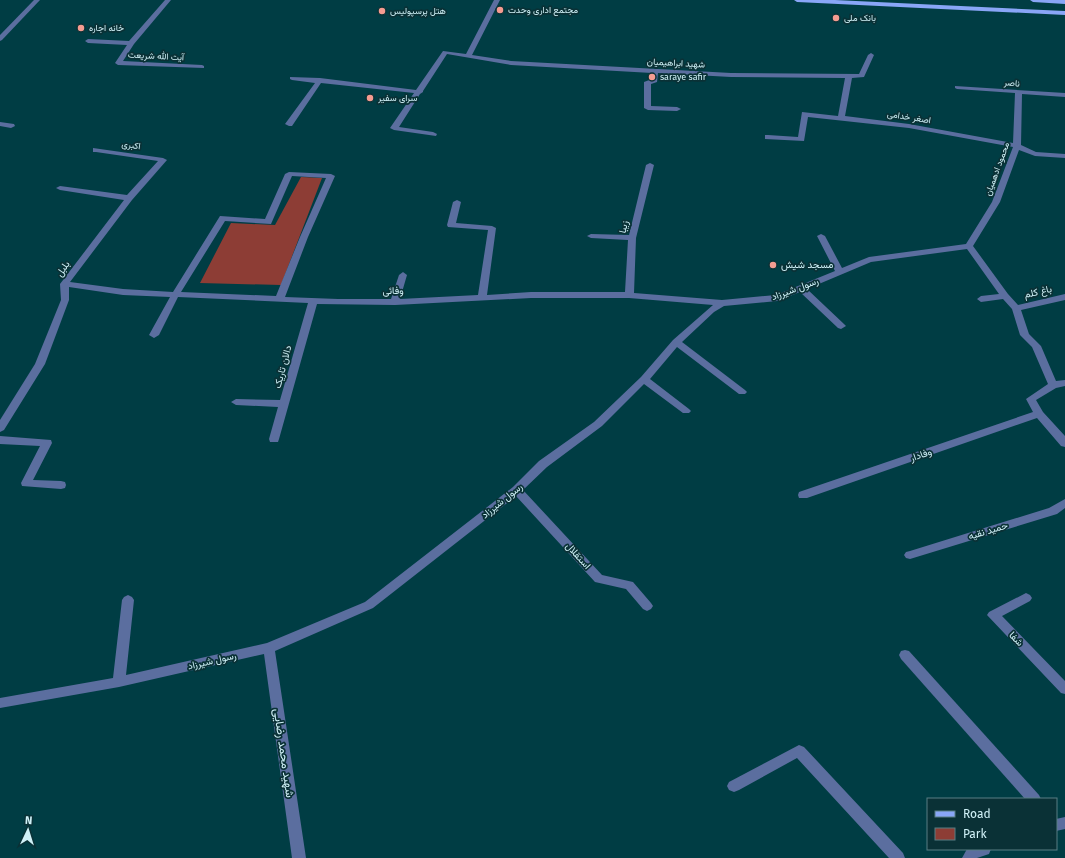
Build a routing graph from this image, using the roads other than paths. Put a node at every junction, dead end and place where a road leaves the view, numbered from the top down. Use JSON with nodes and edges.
{"nodes":[{"id":1,"x":37,"y":0,"type":"edge"},
{"id":2,"x":168,"y":0,"type":"edge"},
{"id":3,"x":497,"y":0,"type":"edge"},
{"id":4,"x":797,"y":0,"type":"edge"},
{"id":5,"x":1032,"y":0,"type":"edge"},
{"id":6,"x":1065,"y":2,"type":"edge"},
{"id":7,"x":1065,"y":13,"type":"edge"},
{"id":8,"x":0,"y":39,"type":"edge"},
{"id":9,"x":88,"y":41,"type":"dead end"},
{"id":10,"x":131,"y":43,"type":"junction"},
{"id":11,"x":871,"y":55,"type":"dead end"},
{"id":12,"x":468,"y":56,"type":"junction"},
{"id":13,"x":202,"y":67,"type":"dead end"},
{"id":14,"x":655,"y":71,"type":"junction"},
{"id":15,"x":849,"y":76,"type":"junction"},
{"id":16,"x":292,"y":78,"type":"dead end"},
{"id":17,"x":320,"y":80,"type":"junction"},
{"id":18,"x":957,"y":87,"type":"dead end"},
{"id":19,"x":420,"y":92,"type":"junction"},
{"id":20,"x":1019,"y":93,"type":"junction"},
{"id":21,"x":1065,"y":95,"type":"edge"},
{"id":22,"x":677,"y":109,"type":"dead end"},
{"id":23,"x":841,"y":117,"type":"junction"},
{"id":24,"x":0,"y":124,"type":"edge"},
{"id":25,"x":289,"y":124,"type":"dead end"},
{"id":26,"x":11,"y":126,"type":"dead end"},
{"id":27,"x":434,"y":134,"type":"dead end"},
{"id":28,"x":768,"y":137,"type":"dead end"},
{"id":29,"x":1017,"y":146,"type":"junction"},
{"id":30,"x":96,"y":150,"type":"dead end"},
{"id":31,"x":1065,"y":156,"type":"edge"},
{"id":32,"x":163,"y":160,"type":"joint"},
{"id":33,"x":650,"y":165,"type":"dead end"},
{"id":34,"x":60,"y":188,"type":"dead end"},
{"id":35,"x":129,"y":198,"type":"junction"},
{"id":36,"x":457,"y":202,"type":"dead end"},
{"id":37,"x":591,"y":236,"type":"dead end"},
{"id":38,"x":821,"y":236,"type":"dead end"},
{"id":39,"x":632,"y":238,"type":"junction"},
{"id":40,"x":969,"y":246,"type":"junction"},
{"id":41,"x":840,"y":272,"type":"junction"},
{"id":42,"x":403,"y":275,"type":"dead end"},
{"id":43,"x":64,"y":284,"type":"junction"},
{"id":44,"x":801,"y":288,"type":"junction"},
{"id":45,"x":176,"y":293,"type":"junction"},
{"id":46,"x":629,"y":296,"type":"junction"},
{"id":47,"x":1005,"y":296,"type":"junction"},
{"id":48,"x":1065,"y":297,"type":"edge"},
{"id":49,"x":280,"y":298,"type":"junction"},
{"id":50,"x":482,"y":298,"type":"junction"},
{"id":51,"x":981,"y":299,"type":"dead end"},
{"id":52,"x":313,"y":301,"type":"junction"},
{"id":53,"x":395,"y":302,"type":"junction"},
{"id":54,"x":722,"y":303,"type":"junction"},
{"id":55,"x":1016,"y":308,"type":"junction"},
{"id":56,"x":841,"y":326,"type":"dead end"},
{"id":57,"x":154,"y":335,"type":"dead end"},
{"id":58,"x":676,"y":342,"type":"junction"},
{"id":59,"x":644,"y":379,"type":"junction"},
{"id":60,"x":1065,"y":383,"type":"edge"},
{"id":61,"x":1053,"y":385,"type":"junction"},
{"id":62,"x":742,"y":392,"type":"dead end"},
{"id":63,"x":236,"y":402,"type":"dead end"},
{"id":64,"x":285,"y":404,"type":"junction"},
{"id":65,"x":686,"y":411,"type":"dead end"},
{"id":66,"x":1039,"y":414,"type":"junction"},
{"id":67,"x":0,"y":428,"type":"edge"},
{"id":68,"x":274,"y":439,"type":"dead end"},
{"id":69,"x":0,"y":440,"type":"edge"},
{"id":70,"x":1065,"y":443,"type":"edge"},
{"id":71,"x":61,"y":485,"type":"dead end"},
{"id":72,"x":517,"y":490,"type":"junction"},
{"id":73,"x":803,"y":495,"type":"dead end"},
{"id":74,"x":1065,"y":504,"type":"edge"},
{"id":75,"x":910,"y":555,"type":"dead end"},
{"id":76,"x":1026,"y":598,"type":"dead end"},
{"id":77,"x":128,"y":600,"type":"dead end"},
{"id":78,"x":647,"y":606,"type":"dead end"},
{"id":79,"x":269,"y":648,"type":"junction"},
{"id":80,"x":905,"y":655,"type":"dead end"},
{"id":81,"x":119,"y":682,"type":"junction"},
{"id":82,"x":1065,"y":689,"type":"edge"},
{"id":83,"x":0,"y":703,"type":"edge"},
{"id":84,"x":734,"y":786,"type":"dead end"},
{"id":85,"x":1033,"y":798,"type":"edge"},
{"id":86,"x":980,"y":850,"type":"edge"},
{"id":87,"x":299,"y":858,"type":"edge"},
{"id":88,"x":898,"y":858,"type":"edge"},
{"id":89,"x":969,"y":858,"type":"edge"}],
"edges":[{"from":1,"to":8,"type":"street"},
{"from":2,"to":10,"type":"street","name":"آیت الله شریعت"},
{"from":3,"to":12,"type":"street"},
{"from":4,"to":7,"type":"main road"},
{"from":5,"to":6,"type":"main road"},
{"from":9,"to":10,"type":"street"},
{"from":10,"to":13,"type":"street","name":"آیت الله شریعت"},
{"from":11,"to":15,"type":"street","name":"شهید ابراهیمیان"},
{"from":12,"to":14,"type":"street","name":"شهید ابراهیمیان"},
{"from":12,"to":19,"type":"street","name":"شهید ابراهیمیان"},
{"from":14,"to":15,"type":"street","name":"شهید ابراهیمیان"},
{"from":14,"to":22,"type":"street"},
{"from":15,"to":23,"type":"street"},
{"from":16,"to":17,"type":"street"},
{"from":17,"to":19,"type":"street"},
{"from":17,"to":25,"type":"street"},
{"from":18,"to":20,"type":"street","name":"ناصر"},
{"from":19,"to":27,"type":"street"},
{"from":20,"to":21,"type":"street","name":"ناصر"},
{"from":20,"to":29,"type":"street","name":"محمود ادهمیان"},
{"from":23,"to":28,"type":"street","name":"اصغر خدامی"},
{"from":23,"to":29,"type":"street","name":"اصغر خدامی"},
{"from":24,"to":26,"type":"street"},
{"from":29,"to":31,"type":"street","name":"اصغر خدامی"},
{"from":29,"to":40,"type":"street","name":"محمود ادهمیان"},
{"from":30,"to":32,"type":"street","name":"اکبری"},
{"from":32,"to":35,"type":"street","name":"بلبل"},
{"from":33,"to":39,"type":"street","name":"زیبا"},
{"from":34,"to":35,"type":"street"},
{"from":35,"to":43,"type":"street","name":"بلبل"},
{"from":36,"to":50,"type":"street"},
{"from":37,"to":39,"type":"street"},
{"from":38,"to":41,"type":"street"},
{"from":39,"to":46,"type":"street","name":"زیبا"},
{"from":40,"to":41,"type":"street","name":"رسول شیرزاد"},
{"from":40,"to":47,"type":"street"},
{"from":41,"to":44,"type":"street","name":"رسول شیرزاد"},
{"from":42,"to":53,"type":"street"},
{"from":43,"to":45,"type":"street","name":"وفائی"},
{"from":43,"to":67,"type":"street","name":"بلبل"},
{"from":44,"to":54,"type":"street","name":"رسول شیرزاد"},
{"from":44,"to":56,"type":"street"},
{"from":45,"to":49,"type":"street","name":"وفائی"},
{"from":45,"to":49,"type":"street"},
{"from":45,"to":57,"type":"street"},
{"from":46,"to":50,"type":"street","name":"وفائی"},
{"from":46,"to":54,"type":"street","name":"وفائی"},
{"from":47,"to":51,"type":"street"},
{"from":47,"to":55,"type":"street"},
{"from":48,"to":55,"type":"street","name":"باغ کلم"},
{"from":49,"to":52,"type":"street","name":"وفائی"},
{"from":50,"to":53,"type":"street","name":"وفائی"},
{"from":52,"to":53,"type":"street","name":"وفائی"},
{"from":52,"to":64,"type":"street","name":"دالان تاریک"},
{"from":54,"to":58,"type":"street","name":"رسول شیرزاد"},
{"from":55,"to":61,"type":"street"},
{"from":58,"to":59,"type":"street","name":"رسول شیرزاد"},
{"from":58,"to":62,"type":"street"},
{"from":59,"to":65,"type":"street"},
{"from":59,"to":72,"type":"street","name":"رسول شیرزاد"},
{"from":60,"to":61,"type":"street"},
{"from":61,"to":66,"type":"street"},
{"from":63,"to":64,"type":"street"},
{"from":64,"to":68,"type":"street","name":"دالان تاریک"},
{"from":66,"to":70,"type":"street"},
{"from":66,"to":73,"type":"street","name":"وفادار"},
{"from":69,"to":71,"type":"street"},
{"from":72,"to":78,"type":"street","name":"استقلال"},
{"from":72,"to":79,"type":"street","name":"رسول شیرزاد"},
{"from":74,"to":75,"type":"street","name":"حمید نقیه"},
{"from":76,"to":82,"type":"street","name":"شفا"},
{"from":77,"to":81,"type":"street"},
{"from":79,"to":81,"type":"street","name":"رسول شیرزاد"},
{"from":79,"to":87,"type":"street","name":"شهید محمد رضایی"},
{"from":80,"to":85,"type":"street"},
{"from":81,"to":83,"type":"street","name":"رسول شیرزاد"},
{"from":84,"to":88,"type":"street"},
{"from":86,"to":89,"type":"street"}]}
